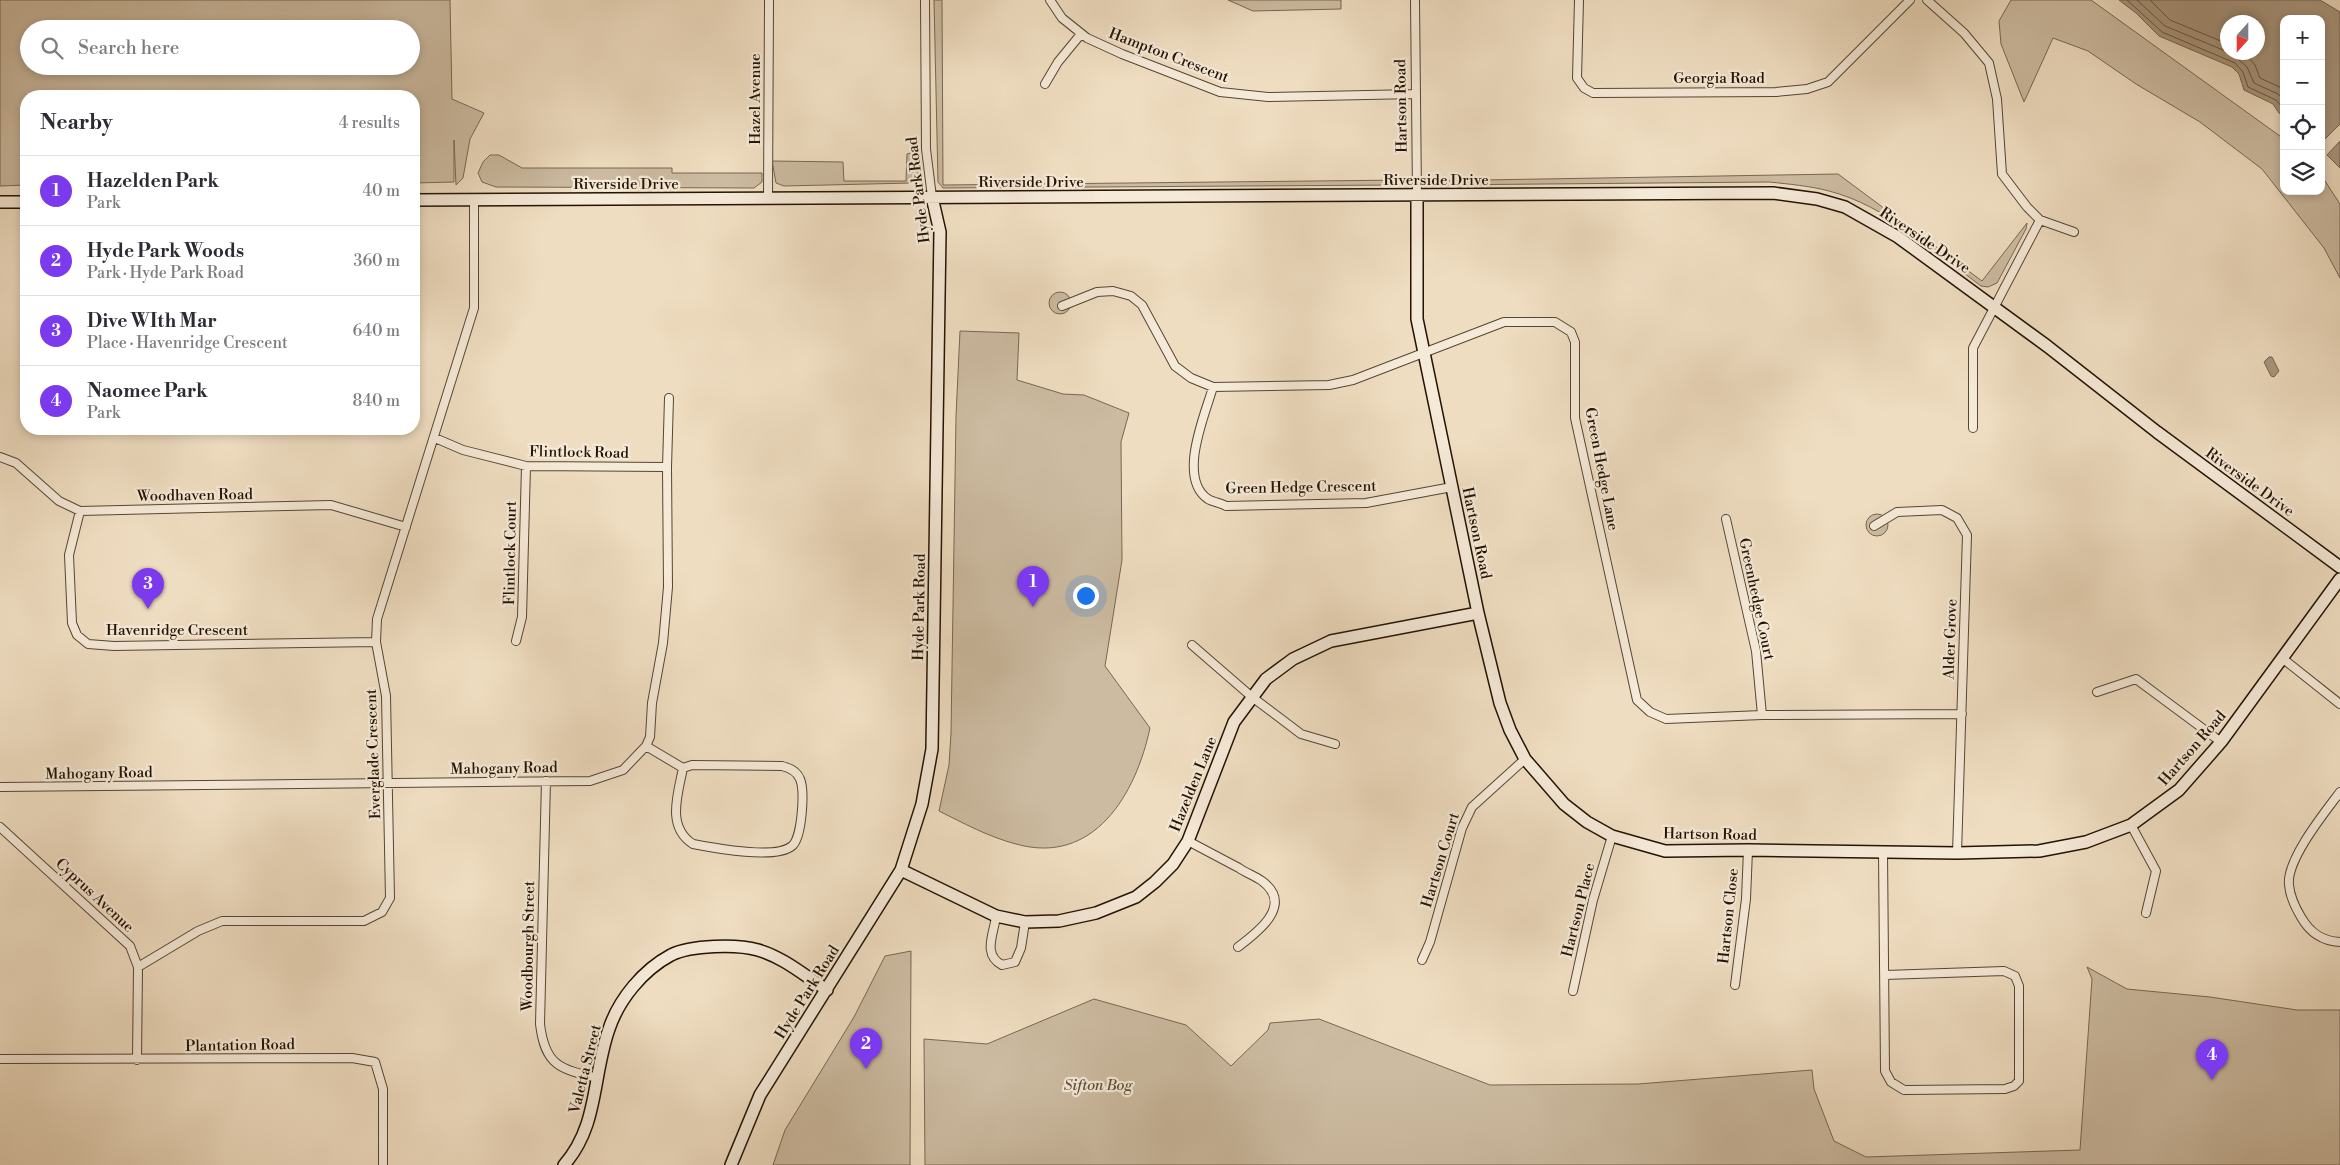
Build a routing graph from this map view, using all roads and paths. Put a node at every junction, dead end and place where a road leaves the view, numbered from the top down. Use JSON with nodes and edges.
{"nodes":[{"id":1,"x":769,"y":0,"type":"edge"},
{"id":2,"x":925,"y":0,"type":"edge"},
{"id":3,"x":1050,"y":0,"type":"edge"},
{"id":4,"x":1415,"y":0,"type":"edge"},
{"id":5,"x":1579,"y":0,"type":"edge"},
{"id":6,"x":1910,"y":0,"type":"edge"},
{"id":7,"x":1927,"y":0,"type":"edge"},
{"id":8,"x":1081,"y":34,"type":"junction"},
{"id":9,"x":1044,"y":84,"type":"dead end"},
{"id":10,"x":1416,"y":94,"type":"junction"},
{"id":11,"x":1417,"y":195,"type":"junction"},
{"id":12,"x":932,"y":197,"type":"junction"},
{"id":13,"x":768,"y":198,"type":"junction"},
{"id":14,"x":420,"y":200,"type":"edge"},
{"id":15,"x":474,"y":200,"type":"junction"},
{"id":16,"x":0,"y":202,"type":"edge"},
{"id":17,"x":20,"y":202,"type":"edge"},
{"id":18,"x":2040,"y":220,"type":"junction"},
{"id":19,"x":2074,"y":232,"type":"dead end"},
{"id":20,"x":1062,"y":306,"type":"dead end"},
{"id":21,"x":1994,"y":307,"type":"junction"},
{"id":22,"x":1423,"y":355,"type":"junction"},
{"id":23,"x":1213,"y":387,"type":"junction"},
{"id":24,"x":670,"y":398,"type":"dead end"},
{"id":25,"x":1973,"y":428,"type":"dead end"},
{"id":26,"x":435,"y":438,"type":"junction"},
{"id":27,"x":0,"y":457,"type":"edge"},
{"id":28,"x":526,"y":466,"type":"junction"},
{"id":29,"x":667,"y":467,"type":"junction"},
{"id":30,"x":1452,"y":487,"type":"junction"},
{"id":31,"x":80,"y":511,"type":"junction"},
{"id":32,"x":1726,"y":519,"type":"dead end"},
{"id":33,"x":406,"y":526,"type":"junction"},
{"id":34,"x":1874,"y":526,"type":"dead end"},
{"id":35,"x":2340,"y":566,"type":"edge"},
{"id":36,"x":2340,"y":578,"type":"edge"},
{"id":37,"x":1478,"y":612,"type":"junction"},
{"id":38,"x":516,"y":641,"type":"dead end"},
{"id":39,"x":376,"y":642,"type":"junction"},
{"id":40,"x":1192,"y":646,"type":"dead end"},
{"id":41,"x":2282,"y":658,"type":"junction"},
{"id":42,"x":2097,"y":692,"type":"dead end"},
{"id":43,"x":1252,"y":697,"type":"junction"},
{"id":44,"x":2340,"y":704,"type":"edge"},
{"id":45,"x":1962,"y":714,"type":"junction"},
{"id":46,"x":1762,"y":715,"type":"junction"},
{"id":47,"x":2221,"y":742,"type":"junction"},
{"id":48,"x":1335,"y":744,"type":"dead end"},
{"id":49,"x":646,"y":746,"type":"junction"},
{"id":50,"x":1525,"y":759,"type":"junction"},
{"id":51,"x":683,"y":768,"type":"junction"},
{"id":52,"x":546,"y":781,"type":"junction"},
{"id":53,"x":389,"y":783,"type":"junction"},
{"id":54,"x":0,"y":787,"type":"edge"},
{"id":55,"x":2340,"y":792,"type":"edge"},
{"id":56,"x":2131,"y":825,"type":"junction"},
{"id":57,"x":0,"y":827,"type":"edge"},
{"id":58,"x":1612,"y":836,"type":"junction"},
{"id":59,"x":1188,"y":840,"type":"junction"},
{"id":60,"x":1748,"y":850,"type":"junction"},
{"id":61,"x":1883,"y":852,"type":"junction"},
{"id":62,"x":1957,"y":853,"type":"junction"},
{"id":63,"x":901,"y":870,"type":"junction"},
{"id":64,"x":2146,"y":913,"type":"dead end"},
{"id":65,"x":996,"y":916,"type":"junction"},
{"id":66,"x":1025,"y":922,"type":"junction"},
{"id":67,"x":2340,"y":942,"type":"edge"},
{"id":68,"x":1238,"y":947,"type":"dead end"},
{"id":69,"x":1422,"y":960,"type":"dead end"},
{"id":70,"x":138,"y":967,"type":"junction"},
{"id":71,"x":1885,"y":975,"type":"junction"},
{"id":72,"x":1735,"y":985,"type":"dead end"},
{"id":73,"x":827,"y":990,"type":"junction"},
{"id":74,"x":1573,"y":991,"type":"dead end"},
{"id":75,"x":0,"y":1059,"type":"edge"},
{"id":76,"x":137,"y":1060,"type":"junction"},
{"id":77,"x":598,"y":1078,"type":"junction"},
{"id":78,"x":384,"y":1165,"type":"edge"},
{"id":79,"x":564,"y":1165,"type":"edge"},
{"id":80,"x":731,"y":1165,"type":"edge"}],
"edges":[{"from":1,"to":13,"type":"street","name":"Hazel Avenue"},
{"from":2,"to":12,"type":"street","name":"Hyde Park Road"},
{"from":3,"to":8,"type":"street","name":"Hampton Crescent"},
{"from":4,"to":10,"type":"street","name":"Hartson Road"},
{"from":5,"to":6,"type":"street","name":"Georgia Road"},
{"from":7,"to":18,"type":"street"},
{"from":8,"to":9,"type":"street"},
{"from":8,"to":10,"type":"street","name":"Hampton Crescent"},
{"from":10,"to":11,"type":"street","name":"Hartson Road"},
{"from":11,"to":12,"type":"main road","name":"Riverside Drive"},
{"from":11,"to":21,"type":"main road","name":"Riverside Drive"},
{"from":11,"to":22,"type":"main road","name":"Hartson Road"},
{"from":12,"to":13,"type":"main road","name":"Riverside Drive"},
{"from":12,"to":63,"type":"main road","name":"Hyde Park Road"},
{"from":13,"to":15,"type":"main road","name":"Riverside Drive"},
{"from":14,"to":15,"type":"main road","name":"Riverside Drive"},
{"from":15,"to":26,"type":"street","name":"Everglade Crescent"},
{"from":16,"to":17,"type":"main road"},
{"from":18,"to":19,"type":"street"},
{"from":18,"to":21,"type":"street"},
{"from":20,"to":23,"type":"street","name":"Green Hedge Lane"},
{"from":21,"to":25,"type":"street"},
{"from":21,"to":35,"type":"main road","name":"Riverside Drive"},
{"from":22,"to":23,"type":"street","name":"Green Hedge Lane"},
{"from":22,"to":30,"type":"main road","name":"Hartson Road"},
{"from":22,"to":46,"type":"street","name":"Green Hedge Lane"},
{"from":23,"to":30,"type":"street","name":"Green Hedge Crescent"},
{"from":24,"to":29,"type":"street"},
{"from":26,"to":28,"type":"street","name":"Flintlock Road"},
{"from":26,"to":33,"type":"street","name":"Everglade Crescent"},
{"from":27,"to":31,"type":"street","name":"Woodhaven Road"},
{"from":28,"to":29,"type":"street","name":"Flintlock Road"},
{"from":28,"to":38,"type":"street","name":"Flintlock Court"},
{"from":29,"to":49,"type":"street"},
{"from":30,"to":37,"type":"main road","name":"Hartson Road"},
{"from":31,"to":33,"type":"street","name":"Woodhaven Road"},
{"from":31,"to":39,"type":"street","name":"Havenridge Crescent"},
{"from":32,"to":46,"type":"street","name":"Greenhedge Court"},
{"from":33,"to":39,"type":"street","name":"Everglade Crescent"},
{"from":34,"to":45,"type":"street","name":"Alder Grove"},
{"from":36,"to":41,"type":"main road","name":"Hartson Road"},
{"from":37,"to":43,"type":"main road","name":"Hazelden Lane"},
{"from":37,"to":50,"type":"main road","name":"Hartson Road"},
{"from":39,"to":53,"type":"street","name":"Everglade Crescent"},
{"from":40,"to":43,"type":"street"},
{"from":41,"to":44,"type":"street"},
{"from":41,"to":47,"type":"main road","name":"Hartson Road"},
{"from":42,"to":47,"type":"street"},
{"from":43,"to":48,"type":"street"},
{"from":43,"to":59,"type":"main road","name":"Hazelden Lane"},
{"from":45,"to":46,"type":"street","name":"Green Hedge Lane"},
{"from":45,"to":62,"type":"street","name":"Alder Grove"},
{"from":47,"to":56,"type":"main road","name":"Hartson Road"},
{"from":49,"to":51,"type":"street"},
{"from":49,"to":52,"type":"street","name":"Mahogany Road"},
{"from":50,"to":58,"type":"main road","name":"Hartson Road"},
{"from":50,"to":69,"type":"street","name":"Hartson Court"},
{"from":51,"to":51,"type":"street"},
{"from":52,"to":53,"type":"street","name":"Mahogany Road"},
{"from":52,"to":77,"type":"street","name":"Woodbourgh Street"},
{"from":53,"to":54,"type":"street","name":"Mahogany Road"},
{"from":53,"to":70,"type":"street","name":"Everglade Crescent"},
{"from":55,"to":67,"type":"street"},
{"from":56,"to":62,"type":"main road","name":"Hartson Road"},
{"from":56,"to":64,"type":"street"},
{"from":57,"to":70,"type":"street","name":"Cyprus Avenue"},
{"from":58,"to":60,"type":"main road","name":"Hartson Road"},
{"from":58,"to":74,"type":"street","name":"Hartson Place"},
{"from":59,"to":66,"type":"main road","name":"Hazelden Lane"},
{"from":59,"to":68,"type":"street"},
{"from":60,"to":61,"type":"main road","name":"Hartson Road"},
{"from":60,"to":72,"type":"street","name":"Hartson Close"},
{"from":61,"to":62,"type":"main road","name":"Hartson Road"},
{"from":61,"to":71,"type":"street"},
{"from":63,"to":65,"type":"main road","name":"Hazelden Lane"},
{"from":63,"to":73,"type":"main road","name":"Hyde Park Road"},
{"from":65,"to":66,"type":"main road","name":"Hazelden Lane"},
{"from":65,"to":66,"type":"street"},
{"from":70,"to":76,"type":"street","name":"Cyprus Avenue"},
{"from":71,"to":71,"type":"street"},
{"from":73,"to":77,"type":"main road","name":"Valetta Street"},
{"from":73,"to":80,"type":"main road","name":"Hyde Park Road"},
{"from":75,"to":76,"type":"street","name":"Plantation Road"},
{"from":76,"to":78,"type":"street","name":"Plantation Road"},
{"from":77,"to":79,"type":"main road","name":"Valetta Street"}]}
